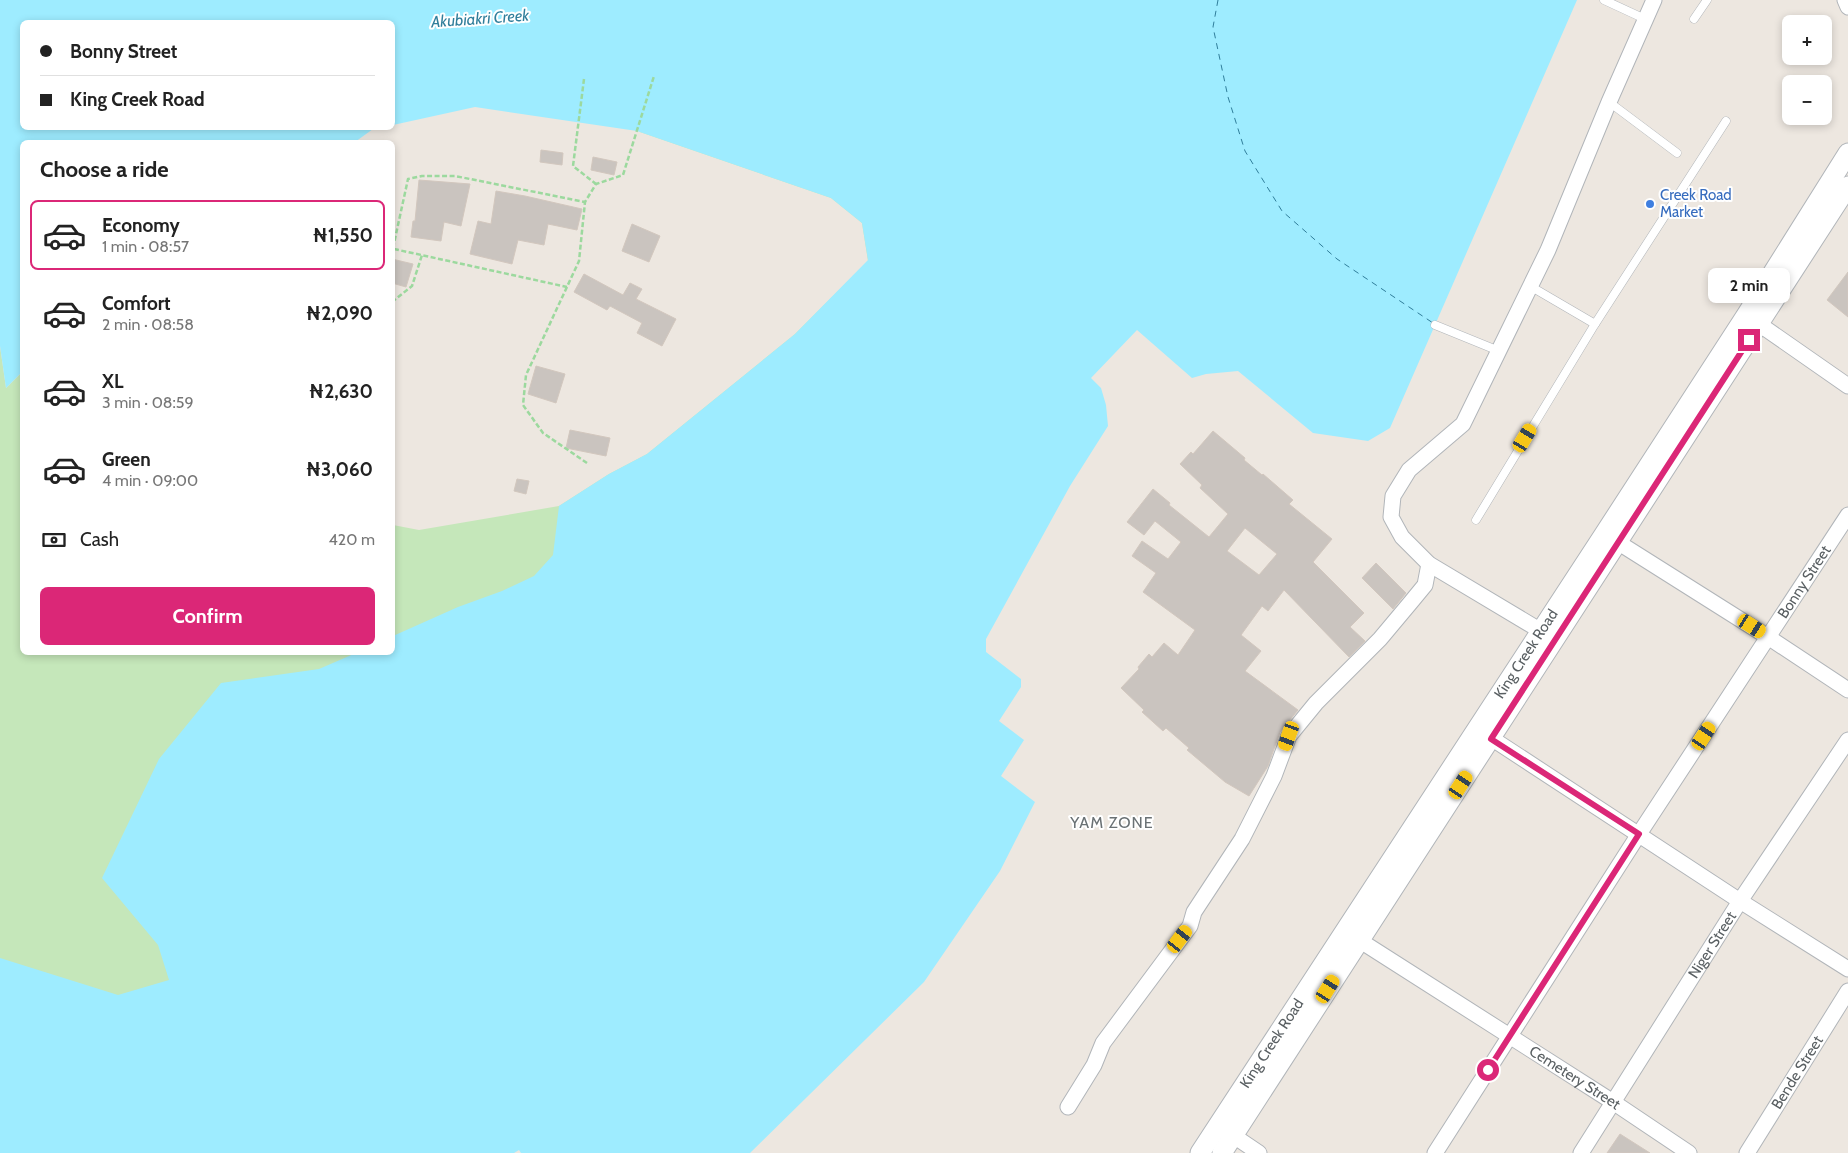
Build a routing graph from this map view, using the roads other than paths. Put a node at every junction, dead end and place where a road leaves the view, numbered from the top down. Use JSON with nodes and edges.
{"nodes":[{"id":1,"x":1604,"y":0,"type":"edge"},
{"id":2,"x":1654,"y":0,"type":"edge"},
{"id":3,"x":1707,"y":0,"type":"edge"},
{"id":4,"x":1845,"y":0,"type":"edge"},
{"id":5,"x":1848,"y":7,"type":"edge"},
{"id":6,"x":1694,"y":18,"type":"dead end"},
{"id":7,"x":1645,"y":19,"type":"junction"},
{"id":8,"x":1609,"y":102,"type":"junction"},
{"id":9,"x":1726,"y":121,"type":"dead end"},
{"id":10,"x":1677,"y":153,"type":"dead end"},
{"id":11,"x":1848,"y":153,"type":"edge"},
{"id":12,"x":1848,"y":186,"type":"edge"},
{"id":13,"x":1530,"y":286,"type":"junction"},
{"id":14,"x":1595,"y":324,"type":"junction"},
{"id":15,"x":1760,"y":324,"type":"junction"},
{"id":16,"x":1435,"y":325,"type":"dead end"},
{"id":17,"x":1498,"y":351,"type":"junction"},
{"id":18,"x":1848,"y":386,"type":"edge"},
{"id":19,"x":1848,"y":515,"type":"edge"},
{"id":20,"x":1476,"y":520,"type":"dead end"},
{"id":21,"x":1618,"y":543,"type":"junction"},
{"id":22,"x":1429,"y":564,"type":"junction"},
{"id":23,"x":1541,"y":631,"type":"junction"},
{"id":24,"x":1768,"y":637,"type":"junction"},
{"id":25,"x":1848,"y":690,"type":"edge"},
{"id":26,"x":1484,"y":734,"type":"junction"},
{"id":27,"x":1848,"y":740,"type":"edge"},
{"id":28,"x":1639,"y":834,"type":"junction"},
{"id":29,"x":1740,"y":901,"type":"junction"},
{"id":30,"x":1359,"y":940,"type":"junction"},
{"id":31,"x":1848,"y":969,"type":"edge"},
{"id":32,"x":1848,"y":991,"type":"edge"},
{"id":33,"x":1510,"y":1036,"type":"junction"},
{"id":34,"x":1613,"y":1102,"type":"junction"},
{"id":35,"x":1068,"y":1107,"type":"dead end"},
{"id":36,"x":1218,"y":1126,"type":"junction"},
{"id":37,"x":1233,"y":1136,"type":"junction"},
{"id":38,"x":1200,"y":1153,"type":"edge"},
{"id":39,"x":1222,"y":1153,"type":"edge"},
{"id":40,"x":1259,"y":1153,"type":"edge"},
{"id":41,"x":1435,"y":1153,"type":"edge"},
{"id":42,"x":1581,"y":1153,"type":"edge"},
{"id":43,"x":1689,"y":1153,"type":"edge"},
{"id":44,"x":1747,"y":1153,"type":"edge"}],
"edges":[{"from":1,"to":7,"type":"lane"},
{"from":2,"to":7,"type":"street"},
{"from":3,"to":6,"type":"lane"},
{"from":4,"to":5,"type":"street"},
{"from":7,"to":8,"type":"street"},
{"from":8,"to":10,"type":"lane"},
{"from":8,"to":13,"type":"street"},
{"from":9,"to":14,"type":"lane"},
{"from":11,"to":23,"type":"street","name":"King Creek Road"},
{"from":12,"to":15,"type":"street","name":"King Creek Road"},
{"from":13,"to":14,"type":"lane"},
{"from":13,"to":17,"type":"street"},
{"from":14,"to":20,"type":"lane"},
{"from":15,"to":18,"type":"street"},
{"from":15,"to":21,"type":"street","name":"King Creek Road"},
{"from":16,"to":17,"type":"lane"},
{"from":17,"to":22,"type":"street"},
{"from":19,"to":24,"type":"street","name":"Bonny Street"},
{"from":21,"to":24,"type":"street"},
{"from":21,"to":26,"type":"street","name":"King Creek Road"},
{"from":22,"to":23,"type":"street"},
{"from":22,"to":35,"type":"street"},
{"from":23,"to":26,"type":"street","name":"King Creek Road"},
{"from":24,"to":25,"type":"street"},
{"from":24,"to":28,"type":"street","name":"Bonny Street"},
{"from":26,"to":28,"type":"street"},
{"from":26,"to":30,"type":"street","name":"King Creek Road"},
{"from":26,"to":36,"type":"street","name":"King Creek Road"},
{"from":27,"to":29,"type":"street","name":"Niger Street"},
{"from":28,"to":29,"type":"street"},
{"from":28,"to":33,"type":"street","name":"Bonny Street"},
{"from":29,"to":31,"type":"street"},
{"from":29,"to":34,"type":"street","name":"Niger Street"},
{"from":30,"to":33,"type":"street","name":"Cemetery Street"},
{"from":30,"to":37,"type":"street","name":"King Creek Road"},
{"from":32,"to":44,"type":"street","name":"Bende Street"},
{"from":33,"to":34,"type":"street","name":"Cemetery Street"},
{"from":33,"to":41,"type":"street","name":"Bonny Street"},
{"from":34,"to":42,"type":"street","name":"Niger Street"},
{"from":34,"to":43,"type":"street","name":"Cemetery Street"},
{"from":36,"to":37,"type":"street"},
{"from":36,"to":38,"type":"street","name":"King Creek Road"},
{"from":37,"to":39,"type":"street","name":"King Creek Road"},
{"from":37,"to":40,"type":"street"}]}
